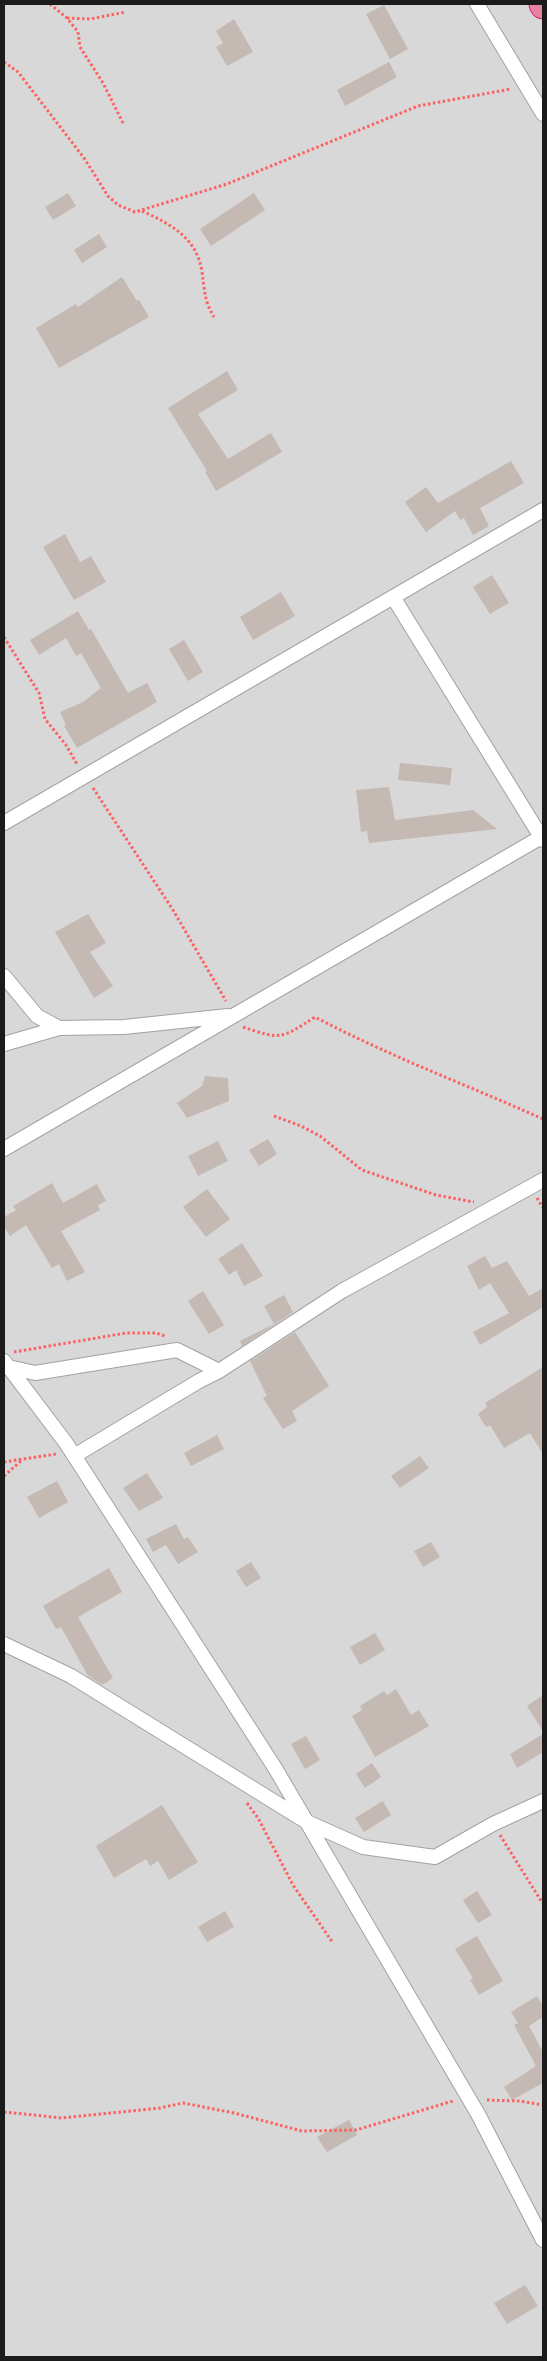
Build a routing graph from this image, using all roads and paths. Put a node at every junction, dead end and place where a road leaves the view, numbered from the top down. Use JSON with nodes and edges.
{"nodes":[{"id":1,"x":50,"y":4,"type":"edge"},
{"id":2,"x":477,"y":4,"type":"edge"},
{"id":3,"x":126,"y":12,"type":"dead end"},
{"id":4,"x":67,"y":18,"type":"junction"},
{"id":5,"x":4,"y":62,"type":"edge"},
{"id":6,"x":526,"y":85,"type":"junction"},
{"id":7,"x":543,"y":114,"type":"edge"},
{"id":8,"x":124,"y":125,"type":"dead end"},
{"id":9,"x":141,"y":211,"type":"junction"},
{"id":10,"x":214,"y":317,"type":"dead end"},
{"id":11,"x":543,"y":510,"type":"edge"},
{"id":12,"x":393,"y":597,"type":"junction"},
{"id":13,"x":4,"y":637,"type":"edge"},
{"id":14,"x":85,"y":776,"type":"junction"},
{"id":15,"x":4,"y":823,"type":"edge"},
{"id":16,"x":543,"y":837,"type":"edge"},
{"id":17,"x":4,"y":976,"type":"edge"},
{"id":18,"x":234,"y":1015,"type":"junction"},
{"id":19,"x":59,"y":1028,"type":"junction"},
{"id":20,"x":4,"y":1044,"type":"edge"},
{"id":21,"x":274,"y":1116,"type":"dead end"},
{"id":22,"x":4,"y":1149,"type":"edge"},
{"id":23,"x":543,"y":1180,"type":"edge"},
{"id":24,"x":486,"y":1212,"type":"junction"},
{"id":25,"x":5,"y":1365,"type":"edge"},
{"id":26,"x":220,"y":1371,"type":"junction"},
{"id":27,"x":74,"y":1456,"type":"junction"},
{"id":28,"x":23,"y":1458,"type":"junction"},
{"id":29,"x":4,"y":1462,"type":"edge"},
{"id":30,"x":4,"y":1476,"type":"edge"},
{"id":31,"x":4,"y":1644,"type":"edge"},
{"id":32,"x":241,"y":1796,"type":"dead end"},
{"id":33,"x":543,"y":1801,"type":"edge"},
{"id":34,"x":307,"y":1822,"type":"junction"},
{"id":35,"x":493,"y":1824,"type":"junction"},
{"id":36,"x":543,"y":1904,"type":"edge"},
{"id":37,"x":333,"y":1943,"type":"dead end"},
{"id":38,"x":470,"y":2100,"type":"junction"},
{"id":39,"x":543,"y":2105,"type":"edge"},
{"id":40,"x":4,"y":2112,"type":"edge"},
{"id":41,"x":543,"y":2240,"type":"edge"}],
"edges":[{"from":1,"to":4,"type":"path"},
{"from":2,"to":6,"type":"street"},
{"from":3,"to":4,"type":"path"},
{"from":4,"to":8,"type":"path"},
{"from":5,"to":9,"type":"path"},
{"from":6,"to":7,"type":"street"},
{"from":6,"to":9,"type":"path"},
{"from":9,"to":10,"type":"path"},
{"from":11,"to":12,"type":"street"},
{"from":12,"to":14,"type":"street"},
{"from":12,"to":16,"type":"street"},
{"from":13,"to":14,"type":"path"},
{"from":14,"to":15,"type":"street"},
{"from":16,"to":18,"type":"street"},
{"from":17,"to":19,"type":"street"},
{"from":18,"to":19,"type":"street"},
{"from":18,"to":22,"type":"street"},
{"from":19,"to":20,"type":"street"},
{"from":21,"to":24,"type":"path"},
{"from":23,"to":24,"type":"street"},
{"from":24,"to":26,"type":"street"},
{"from":25,"to":26,"type":"street"},
{"from":25,"to":27,"type":"street"},
{"from":26,"to":27,"type":"street"},
{"from":27,"to":28,"type":"path"},
{"from":27,"to":34,"type":"street"},
{"from":28,"to":29,"type":"path"},
{"from":28,"to":30,"type":"path"},
{"from":31,"to":34,"type":"street"},
{"from":32,"to":37,"type":"path"},
{"from":33,"to":35,"type":"street"},
{"from":34,"to":35,"type":"street"},
{"from":34,"to":38,"type":"street"},
{"from":35,"to":36,"type":"path"},
{"from":38,"to":39,"type":"path"},
{"from":38,"to":40,"type":"path"},
{"from":38,"to":41,"type":"street"}]}
